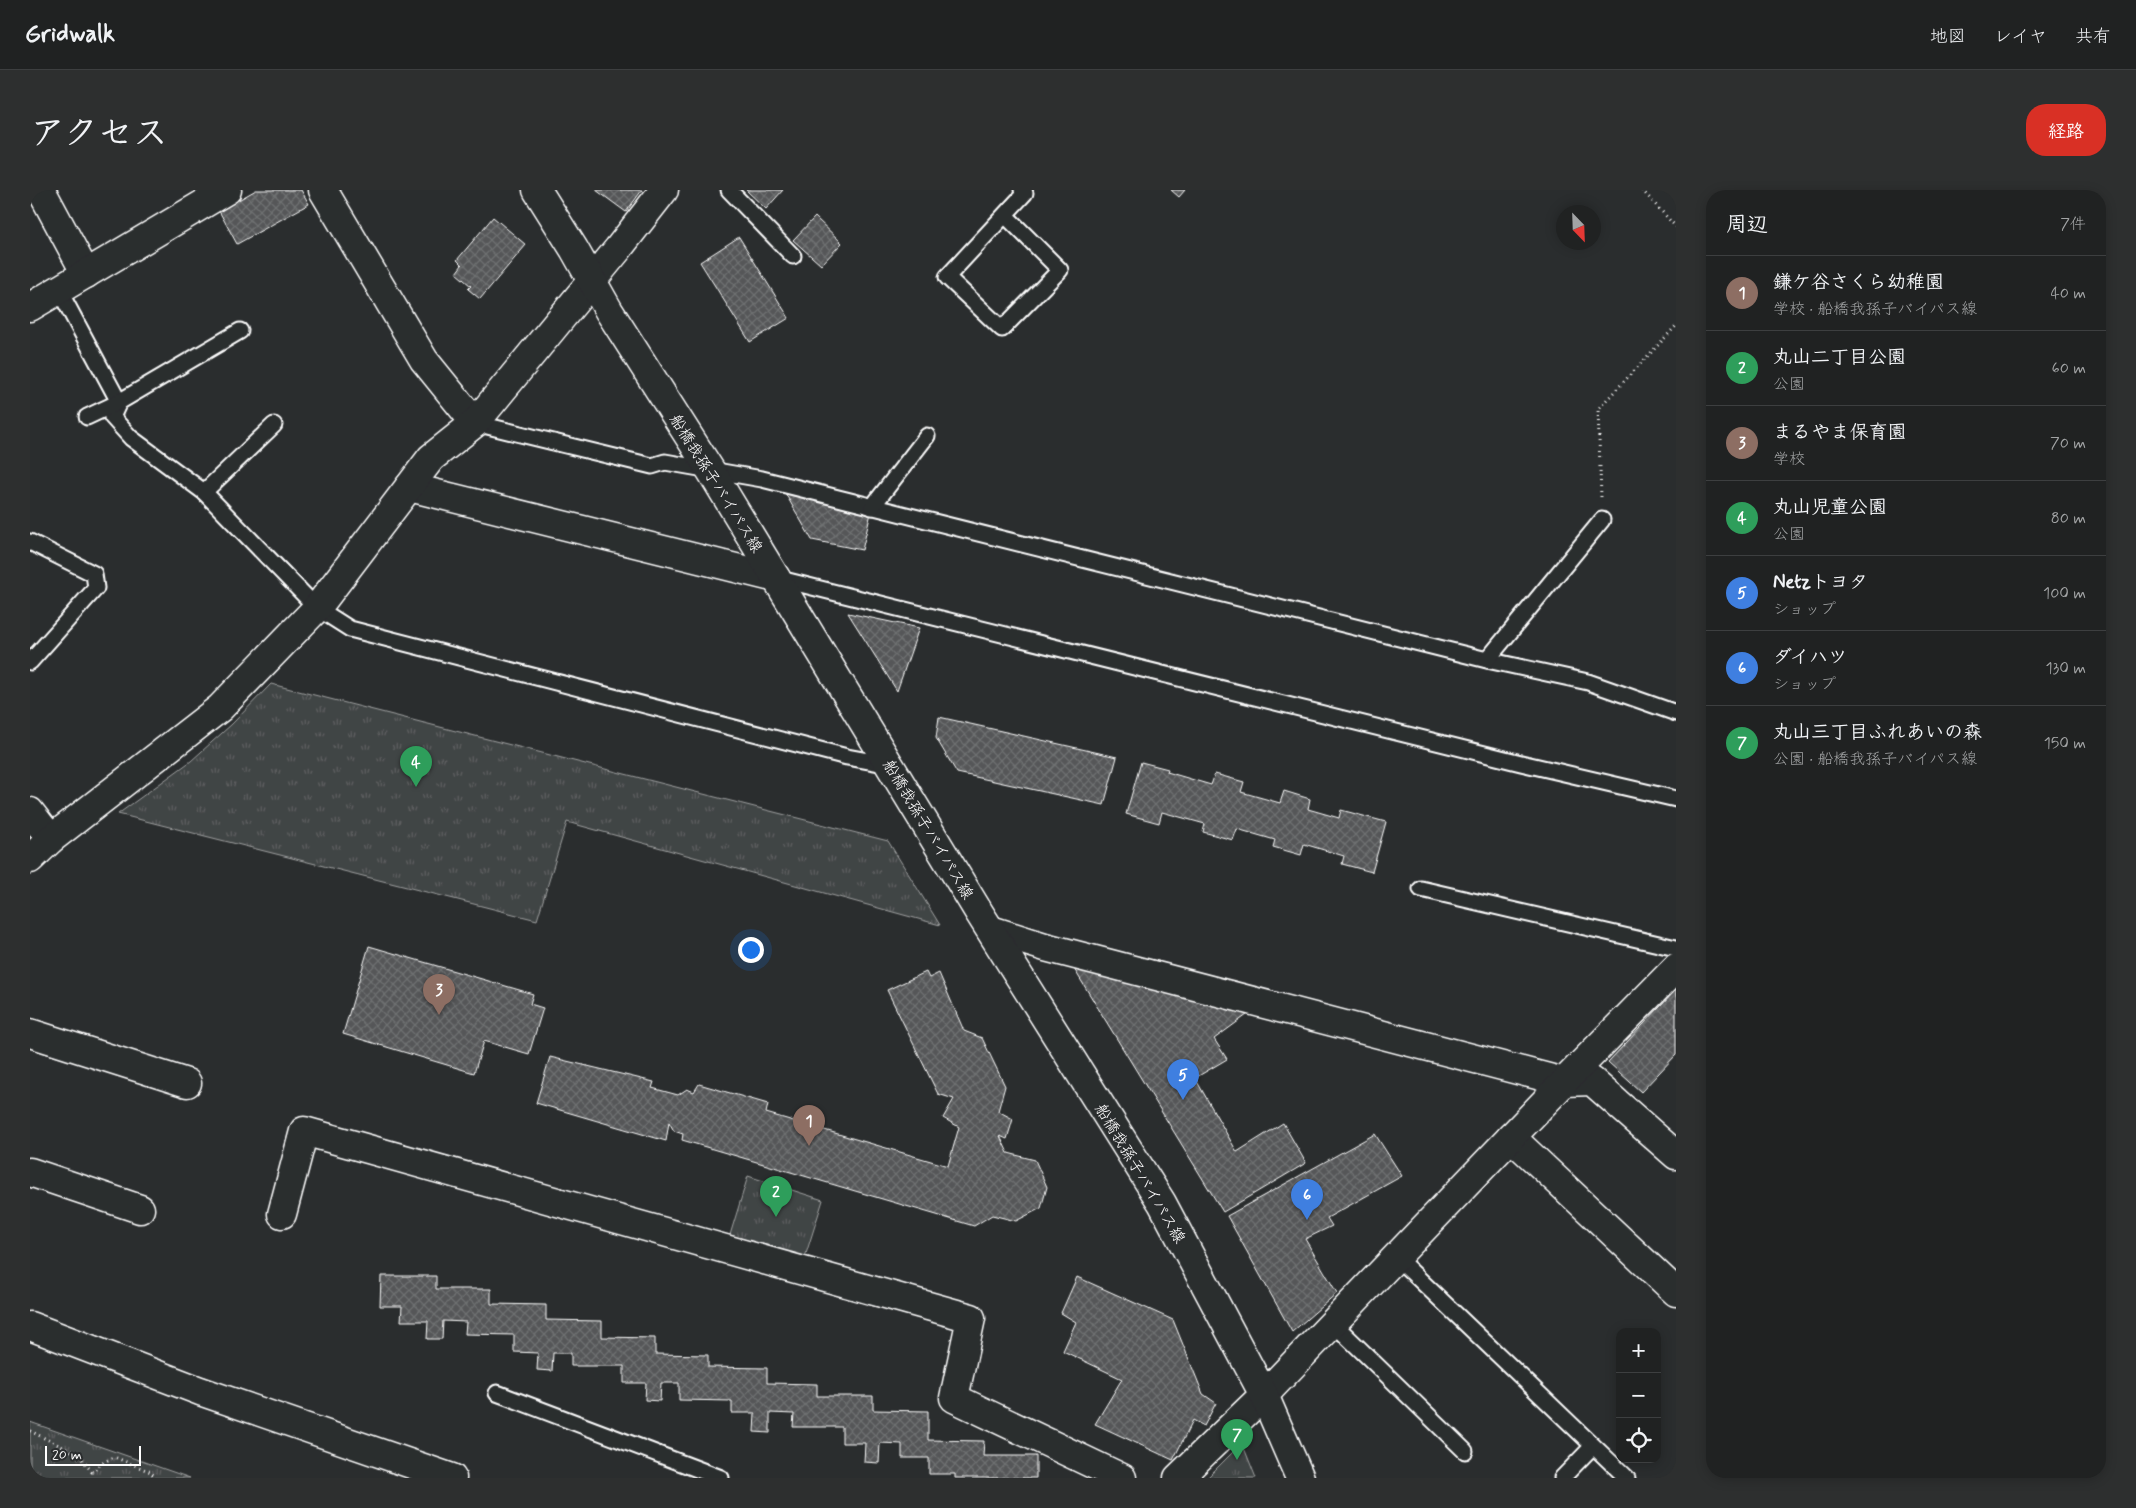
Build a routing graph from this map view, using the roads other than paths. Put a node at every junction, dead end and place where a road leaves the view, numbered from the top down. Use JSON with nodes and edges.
{"nodes":[{"id":1,"x":41,"y":190,"type":"edge"},
{"id":2,"x":227,"y":190,"type":"edge"},
{"id":3,"x":324,"y":190,"type":"edge"},
{"id":4,"x":537,"y":190,"type":"edge"},
{"id":5,"x":664,"y":190,"type":"edge"},
{"id":6,"x":729,"y":190,"type":"edge"},
{"id":7,"x":1022,"y":190,"type":"edge"},
{"id":8,"x":1004,"y":215,"type":"junction"},
{"id":9,"x":793,"y":256,"type":"dead end"},
{"id":10,"x":86,"y":274,"type":"junction"},
{"id":11,"x":592,"y":280,"type":"junction"},
{"id":12,"x":59,"y":290,"type":"junction"},
{"id":13,"x":30,"y":306,"type":"edge"},
{"id":14,"x":240,"y":332,"type":"dead end"},
{"id":15,"x":119,"y":402,"type":"junction"},
{"id":16,"x":87,"y":417,"type":"dead end"},
{"id":17,"x":475,"y":423,"type":"junction"},
{"id":18,"x":274,"y":425,"type":"dead end"},
{"id":19,"x":927,"y":436,"type":"dead end"},
{"id":20,"x":711,"y":471,"type":"junction"},
{"id":21,"x":409,"y":487,"type":"junction"},
{"id":22,"x":204,"y":492,"type":"junction"},
{"id":23,"x":872,"y":507,"type":"junction"},
{"id":24,"x":1602,"y":520,"type":"road end"},
{"id":25,"x":30,"y":542,"type":"edge"},
{"id":26,"x":776,"y":578,"type":"junction"},
{"id":27,"x":318,"y":608,"type":"junction"},
{"id":28,"x":1487,"y":660,"type":"junction"},
{"id":29,"x":30,"y":662,"type":"edge"},
{"id":30,"x":1676,"y":713,"type":"edge"},
{"id":31,"x":890,"y":765,"type":"junction"},
{"id":32,"x":1676,"y":799,"type":"edge"},
{"id":33,"x":30,"y":812,"type":"edge"},
{"id":34,"x":51,"y":839,"type":"junction"},
{"id":35,"x":30,"y":859,"type":"edge"},
{"id":36,"x":1421,"y":889,"type":"dead end"},
{"id":37,"x":991,"y":930,"type":"junction"},
{"id":38,"x":1676,"y":948,"type":"edge"},
{"id":39,"x":1676,"y":968,"type":"edge"},
{"id":40,"x":30,"y":1033,"type":"edge"},
{"id":41,"x":1564,"y":1082,"type":"junction"},
{"id":42,"x":187,"y":1083,"type":"dead end"},
{"id":43,"x":1511,"y":1137,"type":"junction"},
{"id":44,"x":1676,"y":1155,"type":"edge"},
{"id":45,"x":30,"y":1172,"type":"edge"},
{"id":46,"x":140,"y":1209,"type":"dead end"},
{"id":47,"x":282,"y":1214,"type":"dead end"},
{"id":48,"x":1396,"y":1257,"type":"junction"},
{"id":49,"x":1676,"y":1292,"type":"edge"},
{"id":50,"x":1333,"y":1323,"type":"junction"},
{"id":51,"x":30,"y":1326,"type":"edge"},
{"id":52,"x":497,"y":1393,"type":"dead end"},
{"id":53,"x":1264,"y":1395,"type":"junction"},
{"id":54,"x":1593,"y":1446,"type":"junction"},
{"id":55,"x":1465,"y":1451,"type":"dead end"},
{"id":56,"x":452,"y":1478,"type":"edge"},
{"id":57,"x":721,"y":1478,"type":"edge"},
{"id":58,"x":1122,"y":1478,"type":"edge"},
{"id":59,"x":1178,"y":1478,"type":"edge"},
{"id":60,"x":1300,"y":1478,"type":"edge"},
{"id":61,"x":1562,"y":1478,"type":"edge"},
{"id":62,"x":1627,"y":1478,"type":"edge"}],
"edges":[{"from":1,"to":10,"type":"street"},
{"from":2,"to":10,"type":"street"},
{"from":3,"to":17,"type":"street"},
{"from":4,"to":11,"type":"street","name":"船橋我孫子バイパス線"},
{"from":5,"to":11,"type":"street"},
{"from":6,"to":9,"type":"lane"},
{"from":7,"to":8,"type":"lane"},
{"from":8,"to":8,"type":"lane"},
{"from":10,"to":12,"type":"street"},
{"from":11,"to":17,"type":"street"},
{"from":11,"to":20,"type":"street","name":"船橋我孫子バイパス線"},
{"from":12,"to":13,"type":"street"},
{"from":12,"to":15,"type":"lane"},
{"from":14,"to":15,"type":"lane"},
{"from":15,"to":16,"type":"lane"},
{"from":15,"to":22,"type":"lane"},
{"from":17,"to":20,"type":"lane"},
{"from":17,"to":21,"type":"street"},
{"from":18,"to":22,"type":"lane"},
{"from":19,"to":23,"type":"lane"},
{"from":20,"to":23,"type":"lane"},
{"from":20,"to":26,"type":"street","name":"船橋我孫子バイパス線"},
{"from":21,"to":26,"type":"street"},
{"from":21,"to":27,"type":"street"},
{"from":22,"to":27,"type":"lane"},
{"from":23,"to":28,"type":"lane"},
{"from":24,"to":28,"type":"lane"},
{"from":25,"to":29,"type":"lane"},
{"from":26,"to":31,"type":"street","name":"船橋我孫子バイパス線"},
{"from":26,"to":32,"type":"lane"},
{"from":27,"to":31,"type":"lane"},
{"from":27,"to":34,"type":"street"},
{"from":28,"to":30,"type":"lane"},
{"from":31,"to":37,"type":"street","name":"船橋我孫子バイパス線"},
{"from":33,"to":34,"type":"street"},
{"from":34,"to":35,"type":"street"},
{"from":36,"to":38,"type":"lane"},
{"from":37,"to":41,"type":"street"},
{"from":37,"to":53,"type":"street","name":"船橋我孫子バイパス線"},
{"from":39,"to":41,"type":"street"},
{"from":40,"to":42,"type":"street"},
{"from":41,"to":43,"type":"street"},
{"from":41,"to":44,"type":"street"},
{"from":43,"to":48,"type":"street"},
{"from":43,"to":49,"type":"street"},
{"from":45,"to":46,"type":"street"},
{"from":47,"to":58,"type":"street"},
{"from":48,"to":50,"type":"street"},
{"from":48,"to":54,"type":"lane"},
{"from":50,"to":53,"type":"street"},
{"from":50,"to":55,"type":"lane"},
{"from":51,"to":56,"type":"street"},
{"from":52,"to":57,"type":"lane"},
{"from":53,"to":59,"type":"street"},
{"from":53,"to":60,"type":"street","name":"船橋我孫子バイパス線"},
{"from":54,"to":61,"type":"lane"},
{"from":54,"to":62,"type":"lane"}]}
